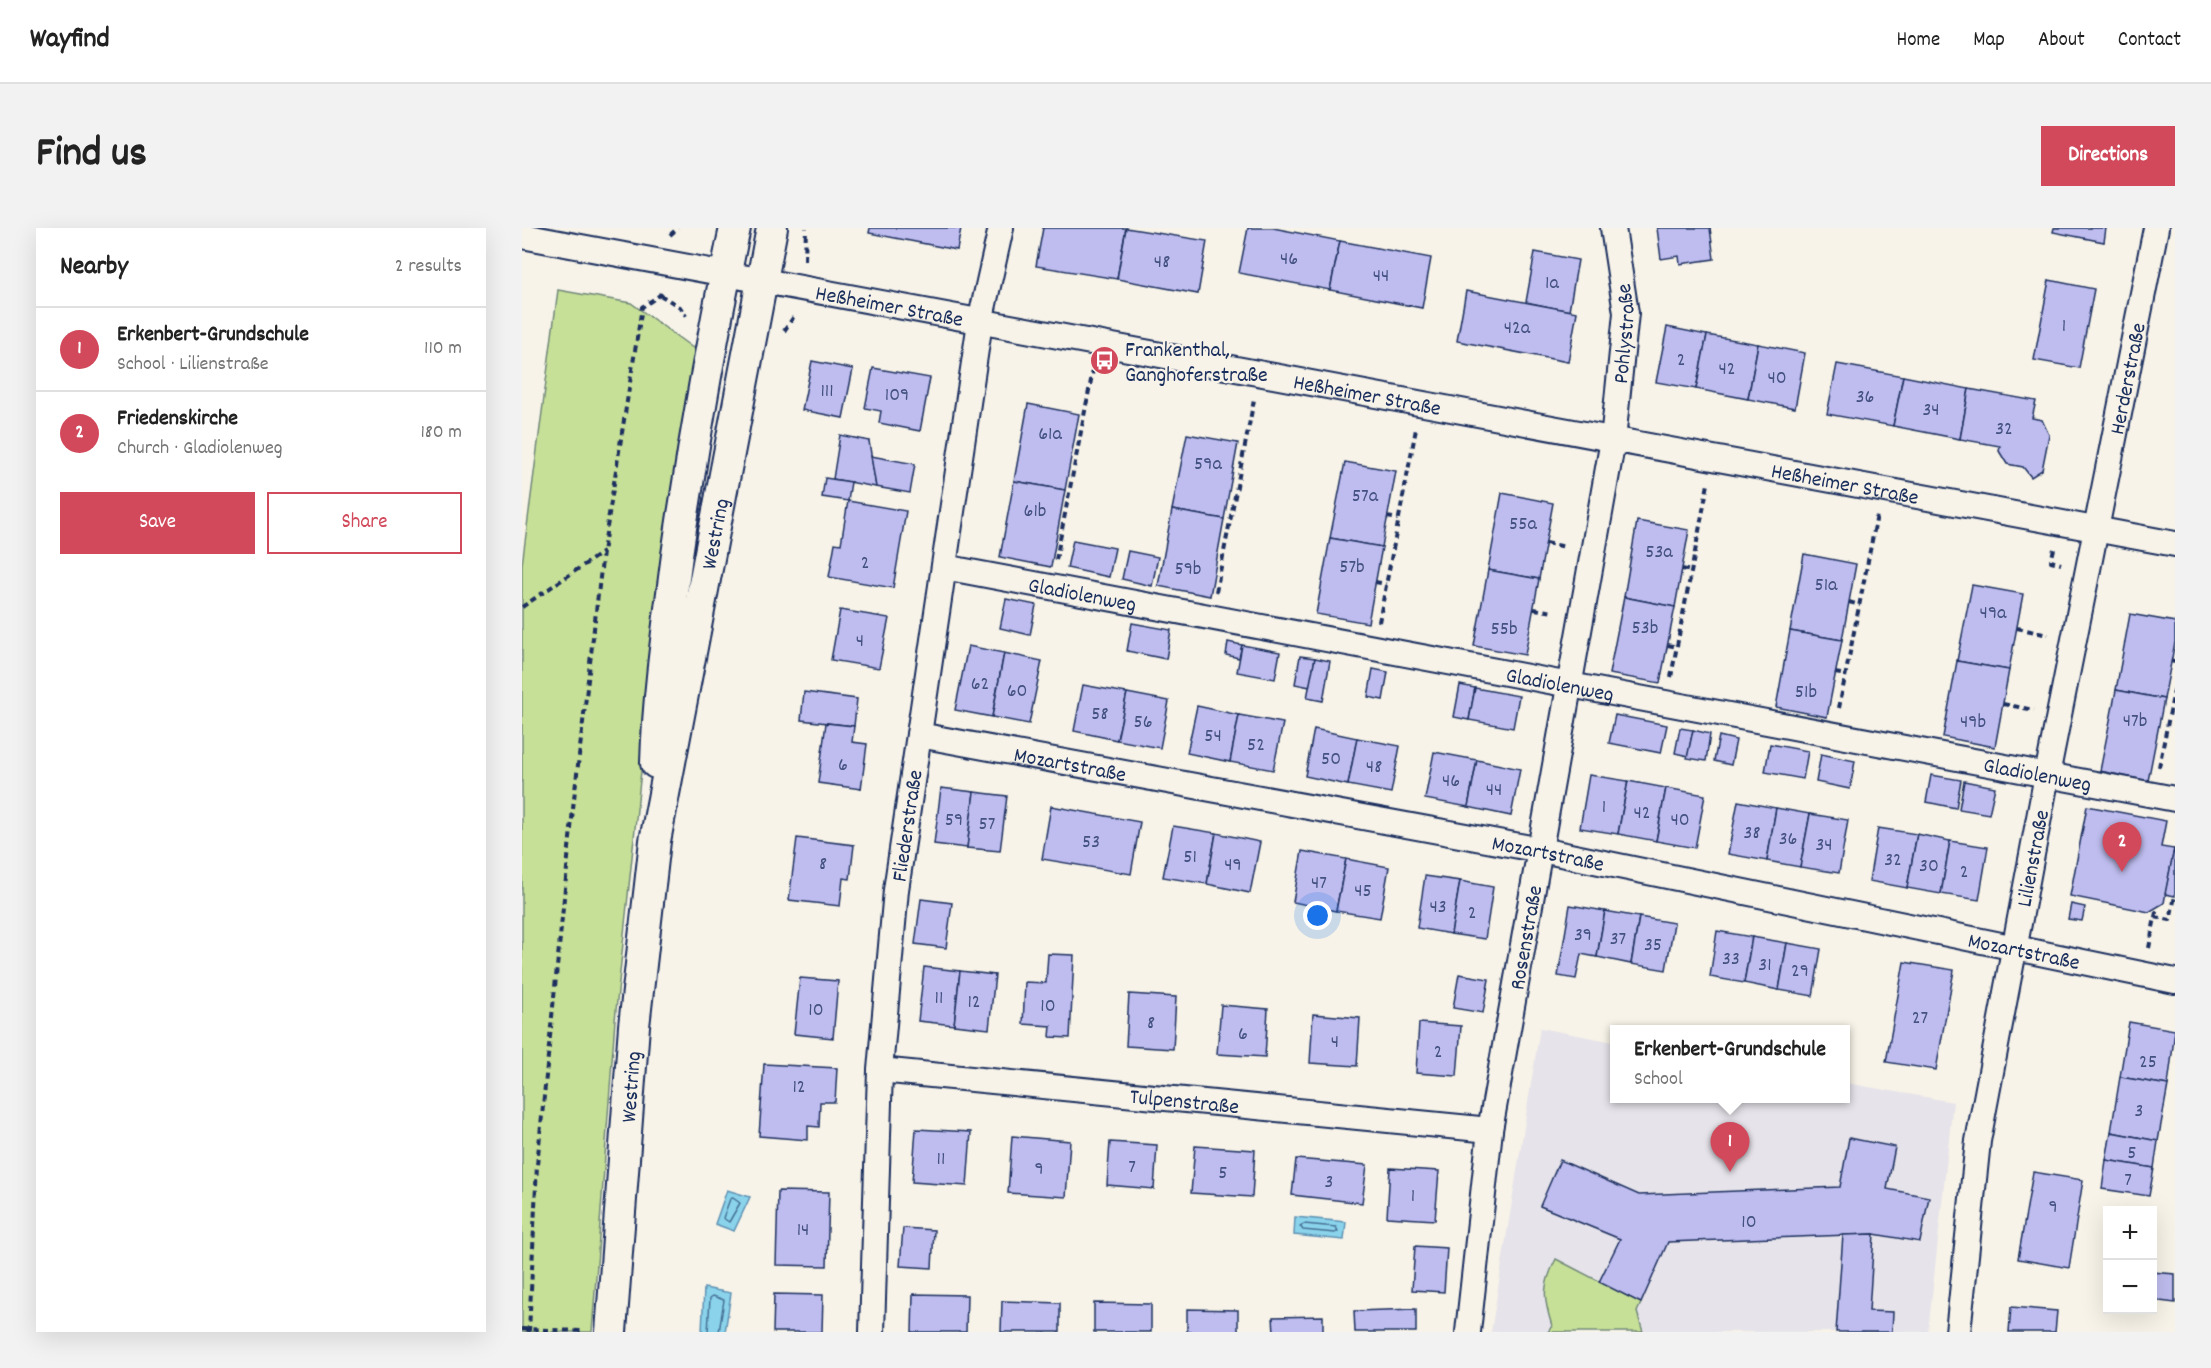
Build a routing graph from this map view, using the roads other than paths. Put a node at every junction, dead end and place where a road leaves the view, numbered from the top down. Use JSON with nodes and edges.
{"nodes":[{"id":1,"x":735,"y":228,"type":"edge"},
{"id":2,"x":772,"y":228,"type":"edge"},
{"id":3,"x":1000,"y":228,"type":"edge"},
{"id":4,"x":1613,"y":228,"type":"edge"},
{"id":5,"x":2156,"y":228,"type":"edge"},
{"id":6,"x":522,"y":236,"type":"edge"},
{"id":7,"x":725,"y":274,"type":"junction"},
{"id":8,"x":761,"y":281,"type":"junction"},
{"id":9,"x":980,"y":322,"type":"junction"},
{"id":10,"x":1613,"y":440,"type":"junction"},
{"id":11,"x":2097,"y":530,"type":"junction"},
{"id":12,"x":2175,"y":544,"type":"edge"},
{"id":13,"x":944,"y":567,"type":"junction"},
{"id":14,"x":1569,"y":687,"type":"junction"},
{"id":15,"x":919,"y":735,"type":"junction"},
{"id":16,"x":2047,"y":775,"type":"junction"},
{"id":17,"x":2164,"y":797,"type":"edge"},
{"id":18,"x":655,"y":841,"type":"junction"},
{"id":19,"x":1540,"y":850,"type":"junction"},
{"id":20,"x":2014,"y":947,"type":"junction"},
{"id":21,"x":2175,"y":981,"type":"edge"},
{"id":22,"x":880,"y":1070,"type":"junction"},
{"id":23,"x":1490,"y":1130,"type":"junction"},
{"id":24,"x":611,"y":1332,"type":"edge"},
{"id":25,"x":872,"y":1332,"type":"edge"},
{"id":26,"x":1468,"y":1332,"type":"edge"},
{"id":27,"x":1958,"y":1332,"type":"edge"}],
"edges":[{"from":1,"to":7,"type":"street","name":"Westring"},
{"from":2,"to":8,"type":"street","name":"Westring"},
{"from":3,"to":9,"type":"street","name":"Fliederstraße"},
{"from":4,"to":10,"type":"street","name":"Pohlystraße"},
{"from":5,"to":11,"type":"street","name":"Herderstraße"},
{"from":6,"to":7,"type":"street","name":"Heßheimer Straße"},
{"from":7,"to":8,"type":"street","name":"Heßheimer Straße"},
{"from":7,"to":18,"type":"street","name":"Westring"},
{"from":8,"to":9,"type":"street","name":"Heßheimer Straße"},
{"from":8,"to":18,"type":"street","name":"Westring"},
{"from":9,"to":10,"type":"street","name":"Heßheimer Straße"},
{"from":9,"to":13,"type":"street","name":"Fliederstraße"},
{"from":10,"to":11,"type":"street","name":"Heßheimer Straße"},
{"from":10,"to":14,"type":"street","name":"Rosenstraße"},
{"from":11,"to":12,"type":"street","name":"Heßheimer Straße"},
{"from":11,"to":16,"type":"street","name":"Lilienstraße"},
{"from":13,"to":14,"type":"street","name":"Gladiolenweg"},
{"from":13,"to":15,"type":"street","name":"Fliederstraße"},
{"from":14,"to":16,"type":"street","name":"Gladiolenweg"},
{"from":14,"to":19,"type":"street","name":"Rosenstraße"},
{"from":15,"to":19,"type":"street","name":"Mozartstraße"},
{"from":15,"to":22,"type":"street","name":"Fliederstraße"},
{"from":16,"to":17,"type":"street","name":"Gladiolenweg"},
{"from":16,"to":20,"type":"street","name":"Lilienstraße"},
{"from":18,"to":24,"type":"street","name":"Westring"},
{"from":19,"to":20,"type":"street","name":"Mozartstraße"},
{"from":19,"to":23,"type":"street","name":"Rosenstraße"},
{"from":20,"to":21,"type":"street","name":"Mozartstraße"},
{"from":20,"to":27,"type":"street","name":"Lilienstraße"},
{"from":22,"to":23,"type":"street","name":"Tulpenstraße"},
{"from":22,"to":25,"type":"street","name":"Fliederstraße"},
{"from":23,"to":26,"type":"street","name":"Rosenstraße"}]}
